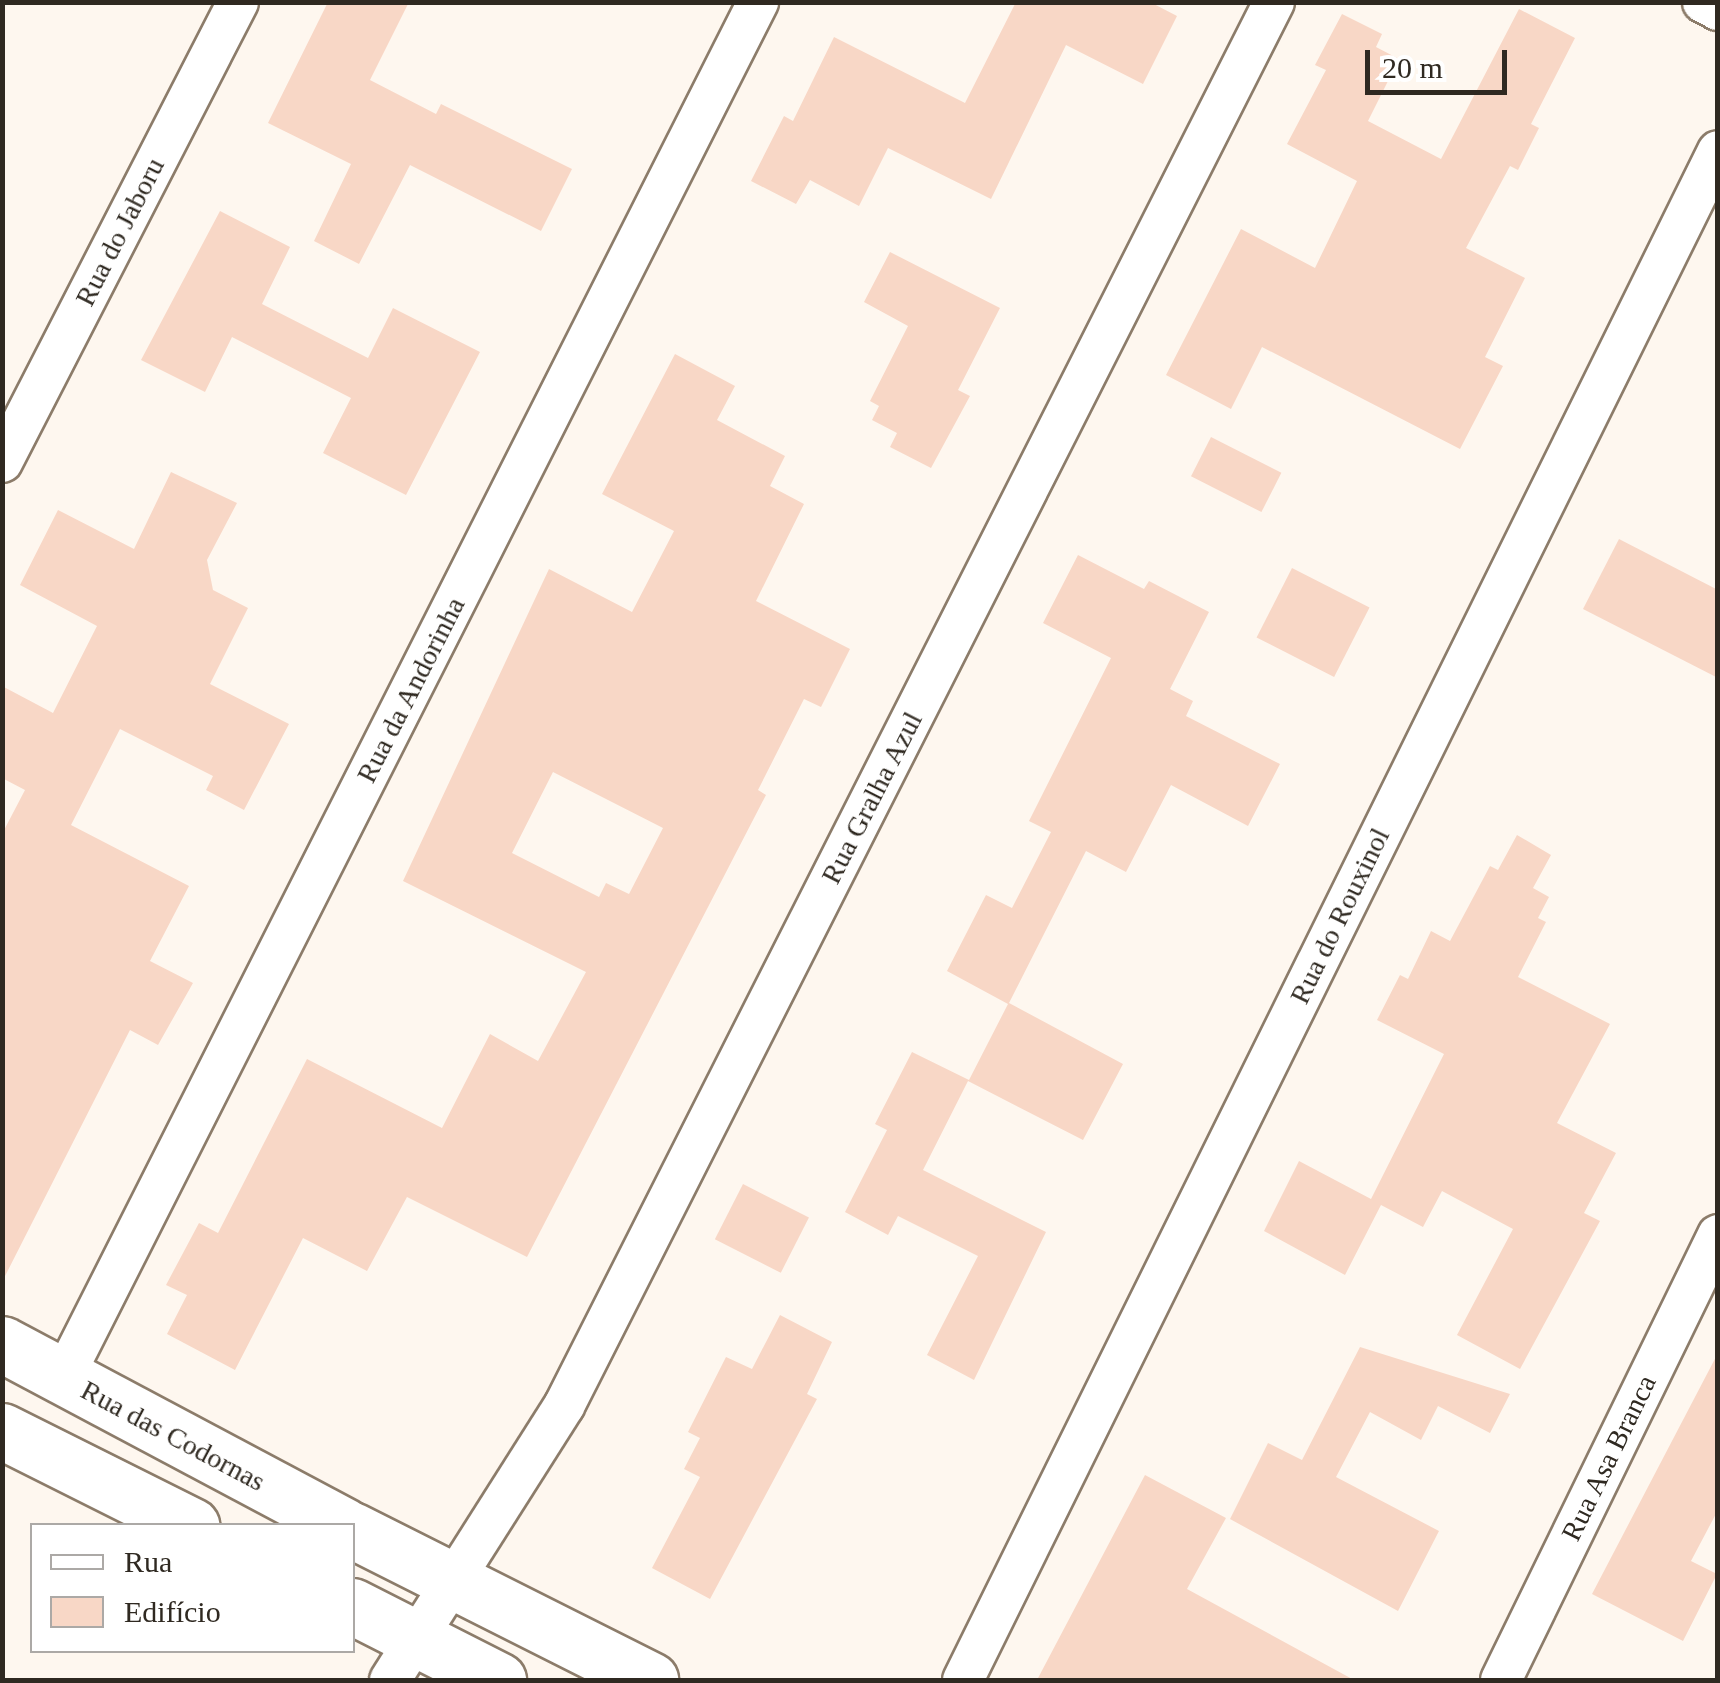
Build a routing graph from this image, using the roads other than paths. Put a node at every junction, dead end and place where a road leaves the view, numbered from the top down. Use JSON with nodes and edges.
{"nodes":[{"id":1,"x":238,"y":2,"type":"edge"},
{"id":2,"x":758,"y":2,"type":"edge"},
{"id":3,"x":1274,"y":2,"type":"edge"},
{"id":4,"x":1703,"y":2,"type":"edge"},
{"id":5,"x":1718,"y":10,"type":"edge"},
{"id":6,"x":1718,"y":150,"type":"edge"},
{"id":7,"x":2,"y":462,"type":"edge"},
{"id":8,"x":1718,"y":1235,"type":"edge"},
{"id":9,"x":2,"y":1344,"type":"edge"},
{"id":10,"x":64,"y":1378,"type":"junction"},
{"id":11,"x":2,"y":1431,"type":"edge"},
{"id":12,"x":186,"y":1523,"type":"edge"},
{"id":13,"x":338,"y":1523,"type":"edge"},
{"id":14,"x":355,"y":1532,"type":"edge"},
{"id":15,"x":450,"y":1582,"type":"junction"},
{"id":16,"x":355,"y":1609,"type":"edge"},
{"id":17,"x":402,"y":1658,"type":"edge"},
{"id":18,"x":498,"y":1680,"type":"edge"},
{"id":19,"x":650,"y":1680,"type":"edge"},
{"id":20,"x":962,"y":1680,"type":"edge"},
{"id":21,"x":1501,"y":1680,"type":"edge"}],
"edges":[{"from":1,"to":7,"type":"street","name":"Rua do Jaboru"},
{"from":2,"to":10,"type":"street","name":"Rua da Andorinha"},
{"from":3,"to":15,"type":"street","name":"Rua Gralha Azul"},
{"from":4,"to":5,"type":"street"},
{"from":6,"to":20,"type":"street","name":"Rua do Rouxinol"},
{"from":8,"to":21,"type":"street","name":"Rua Asa Branca"},
{"from":9,"to":10,"type":"street","name":"Rua das Codornas"},
{"from":10,"to":13,"type":"street","name":"Rua das Codornas"},
{"from":11,"to":12,"type":"street"},
{"from":14,"to":15,"type":"street"},
{"from":15,"to":17,"type":"street","name":"Rua Gralha Azul"},
{"from":15,"to":19,"type":"street"},
{"from":16,"to":17,"type":"street"},
{"from":17,"to":18,"type":"street"}]}
